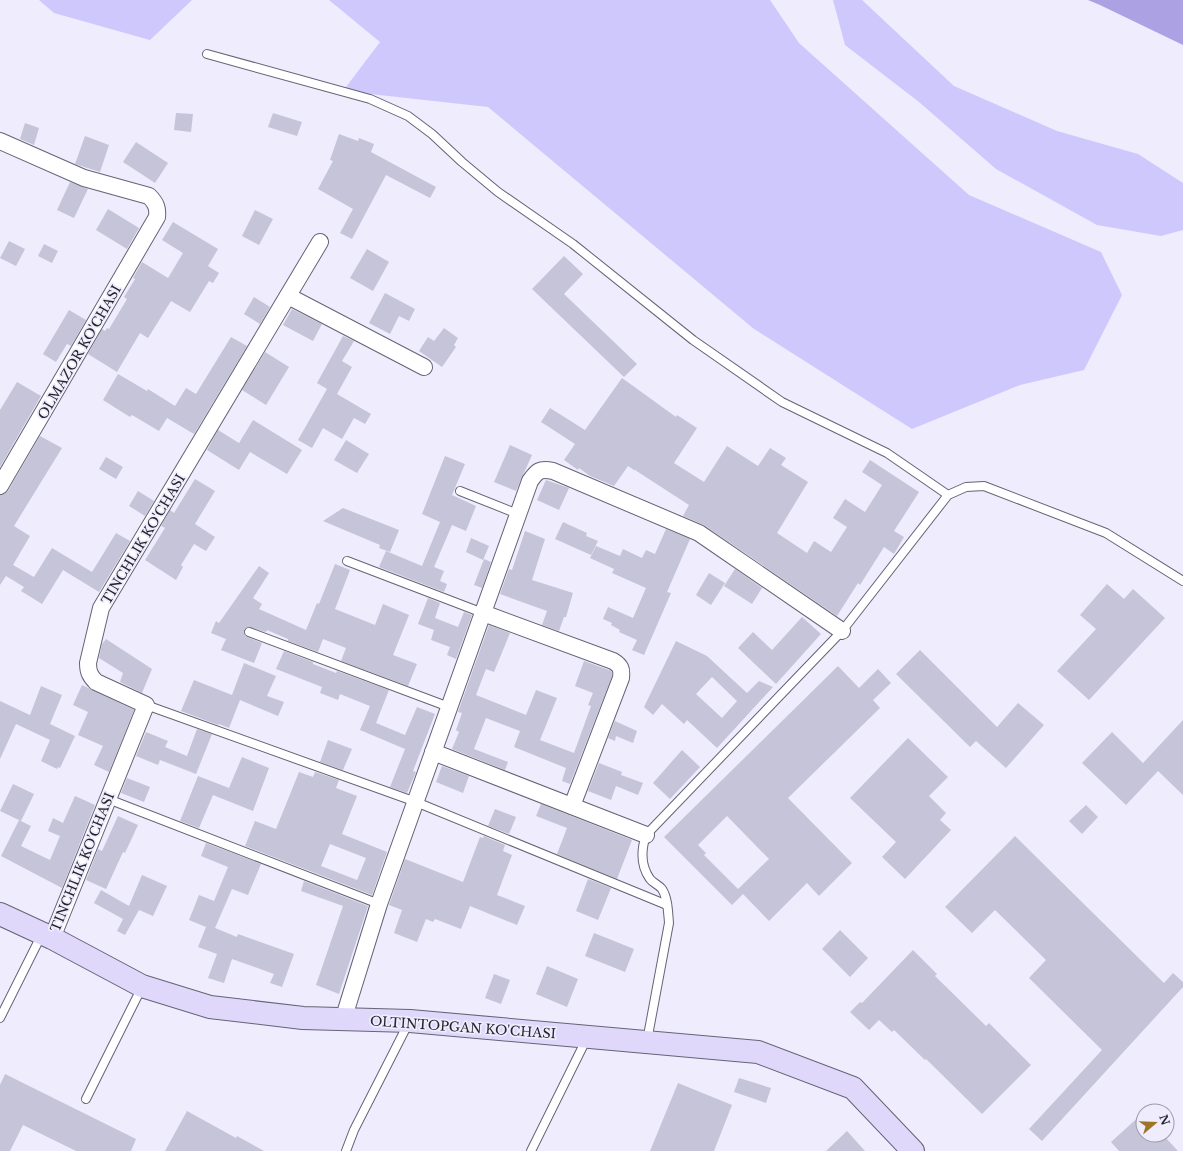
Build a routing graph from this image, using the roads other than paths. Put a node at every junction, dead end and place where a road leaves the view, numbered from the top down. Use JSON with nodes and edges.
{"nodes":[{"id":1,"x":207,"y":54,"type":"dead end"},
{"id":2,"x":0,"y":141,"type":"edge"},
{"id":3,"x":320,"y":242,"type":"dead end"},
{"id":4,"x":288,"y":296,"type":"junction"},
{"id":5,"x":424,"y":367,"type":"dead end"},
{"id":6,"x":0,"y":486,"type":"edge"},
{"id":7,"x":460,"y":491,"type":"dead end"},
{"id":8,"x":948,"y":495,"type":"junction"},
{"id":9,"x":518,"y":514,"type":"junction"},
{"id":10,"x":347,"y":561,"type":"dead end"},
{"id":11,"x":1183,"y":581,"type":"edge"},
{"id":12,"x":483,"y":613,"type":"junction"},
{"id":13,"x":842,"y":631,"type":"junction"},
{"id":14,"x":249,"y":632,"type":"dead end"},
{"id":15,"x":146,"y":705,"type":"junction"},
{"id":16,"x":449,"y":707,"type":"junction"},
{"id":17,"x":433,"y":752,"type":"junction"},
{"id":18,"x":108,"y":799,"type":"junction"},
{"id":19,"x":416,"y":802,"type":"junction"},
{"id":20,"x":572,"y":806,"type":"junction"},
{"id":21,"x":646,"y":834,"type":"junction"},
{"id":22,"x":379,"y":904,"type":"junction"},
{"id":23,"x":668,"y":905,"type":"junction"},
{"id":24,"x":0,"y":914,"type":"edge"},
{"id":25,"x":47,"y":935,"type":"junction"},
{"id":26,"x":142,"y":986,"type":"junction"},
{"id":27,"x":0,"y":1018,"type":"edge"},
{"id":28,"x":343,"y":1020,"type":"junction"},
{"id":29,"x":410,"y":1021,"type":"junction"},
{"id":30,"x":588,"y":1037,"type":"junction"},
{"id":31,"x":647,"y":1042,"type":"junction"},
{"id":32,"x":86,"y":1099,"type":"dead end"},
{"id":33,"x":346,"y":1151,"type":"edge"},
{"id":34,"x":531,"y":1151,"type":"edge"},
{"id":35,"x":913,"y":1151,"type":"edge"}],
"edges":[{"from":1,"to":8,"type":"lane"},
{"from":2,"to":6,"type":"street","name":"OLMAZOR KO'CHASI"},
{"from":3,"to":4,"type":"street","name":"TINCHLIK KO'CHASI"},
{"from":4,"to":5,"type":"street"},
{"from":4,"to":15,"type":"street","name":"TINCHLIK KO'CHASI"},
{"from":7,"to":9,"type":"lane"},
{"from":8,"to":11,"type":"lane"},
{"from":8,"to":13,"type":"lane"},
{"from":9,"to":12,"type":"street"},
{"from":9,"to":13,"type":"street"},
{"from":10,"to":12,"type":"lane"},
{"from":12,"to":16,"type":"street"},
{"from":12,"to":20,"type":"street"},
{"from":13,"to":21,"type":"lane"},
{"from":14,"to":16,"type":"lane"},
{"from":15,"to":18,"type":"street","name":"TINCHLIK KO'CHASI"},
{"from":15,"to":19,"type":"lane"},
{"from":16,"to":17,"type":"street"},
{"from":17,"to":19,"type":"street"},
{"from":17,"to":20,"type":"street"},
{"from":18,"to":22,"type":"lane"},
{"from":18,"to":25,"type":"street","name":"TINCHLIK KO'CHASI"},
{"from":19,"to":22,"type":"street"},
{"from":19,"to":23,"type":"lane"},
{"from":20,"to":21,"type":"street"},
{"from":21,"to":23,"type":"lane"},
{"from":22,"to":28,"type":"street"},
{"from":23,"to":31,"type":"lane"},
{"from":24,"to":25,"type":"street","name":"OLTINTOPGAN KO'CHASI"},
{"from":25,"to":26,"type":"street","name":"OLTINTOPGAN KO'CHASI"},
{"from":25,"to":27,"type":"lane"},
{"from":26,"to":28,"type":"street","name":"OLTINTOPGAN KO'CHASI"},
{"from":26,"to":32,"type":"lane"},
{"from":28,"to":29,"type":"street","name":"OLTINTOPGAN KO'CHASI"},
{"from":29,"to":30,"type":"street","name":"OLTINTOPGAN KO'CHASI"},
{"from":29,"to":33,"type":"lane"},
{"from":30,"to":31,"type":"street","name":"OLTINTOPGAN KO'CHASI"},
{"from":30,"to":34,"type":"lane"},
{"from":31,"to":35,"type":"street","name":"OLTINTOPGAN KO'CHASI"}]}
